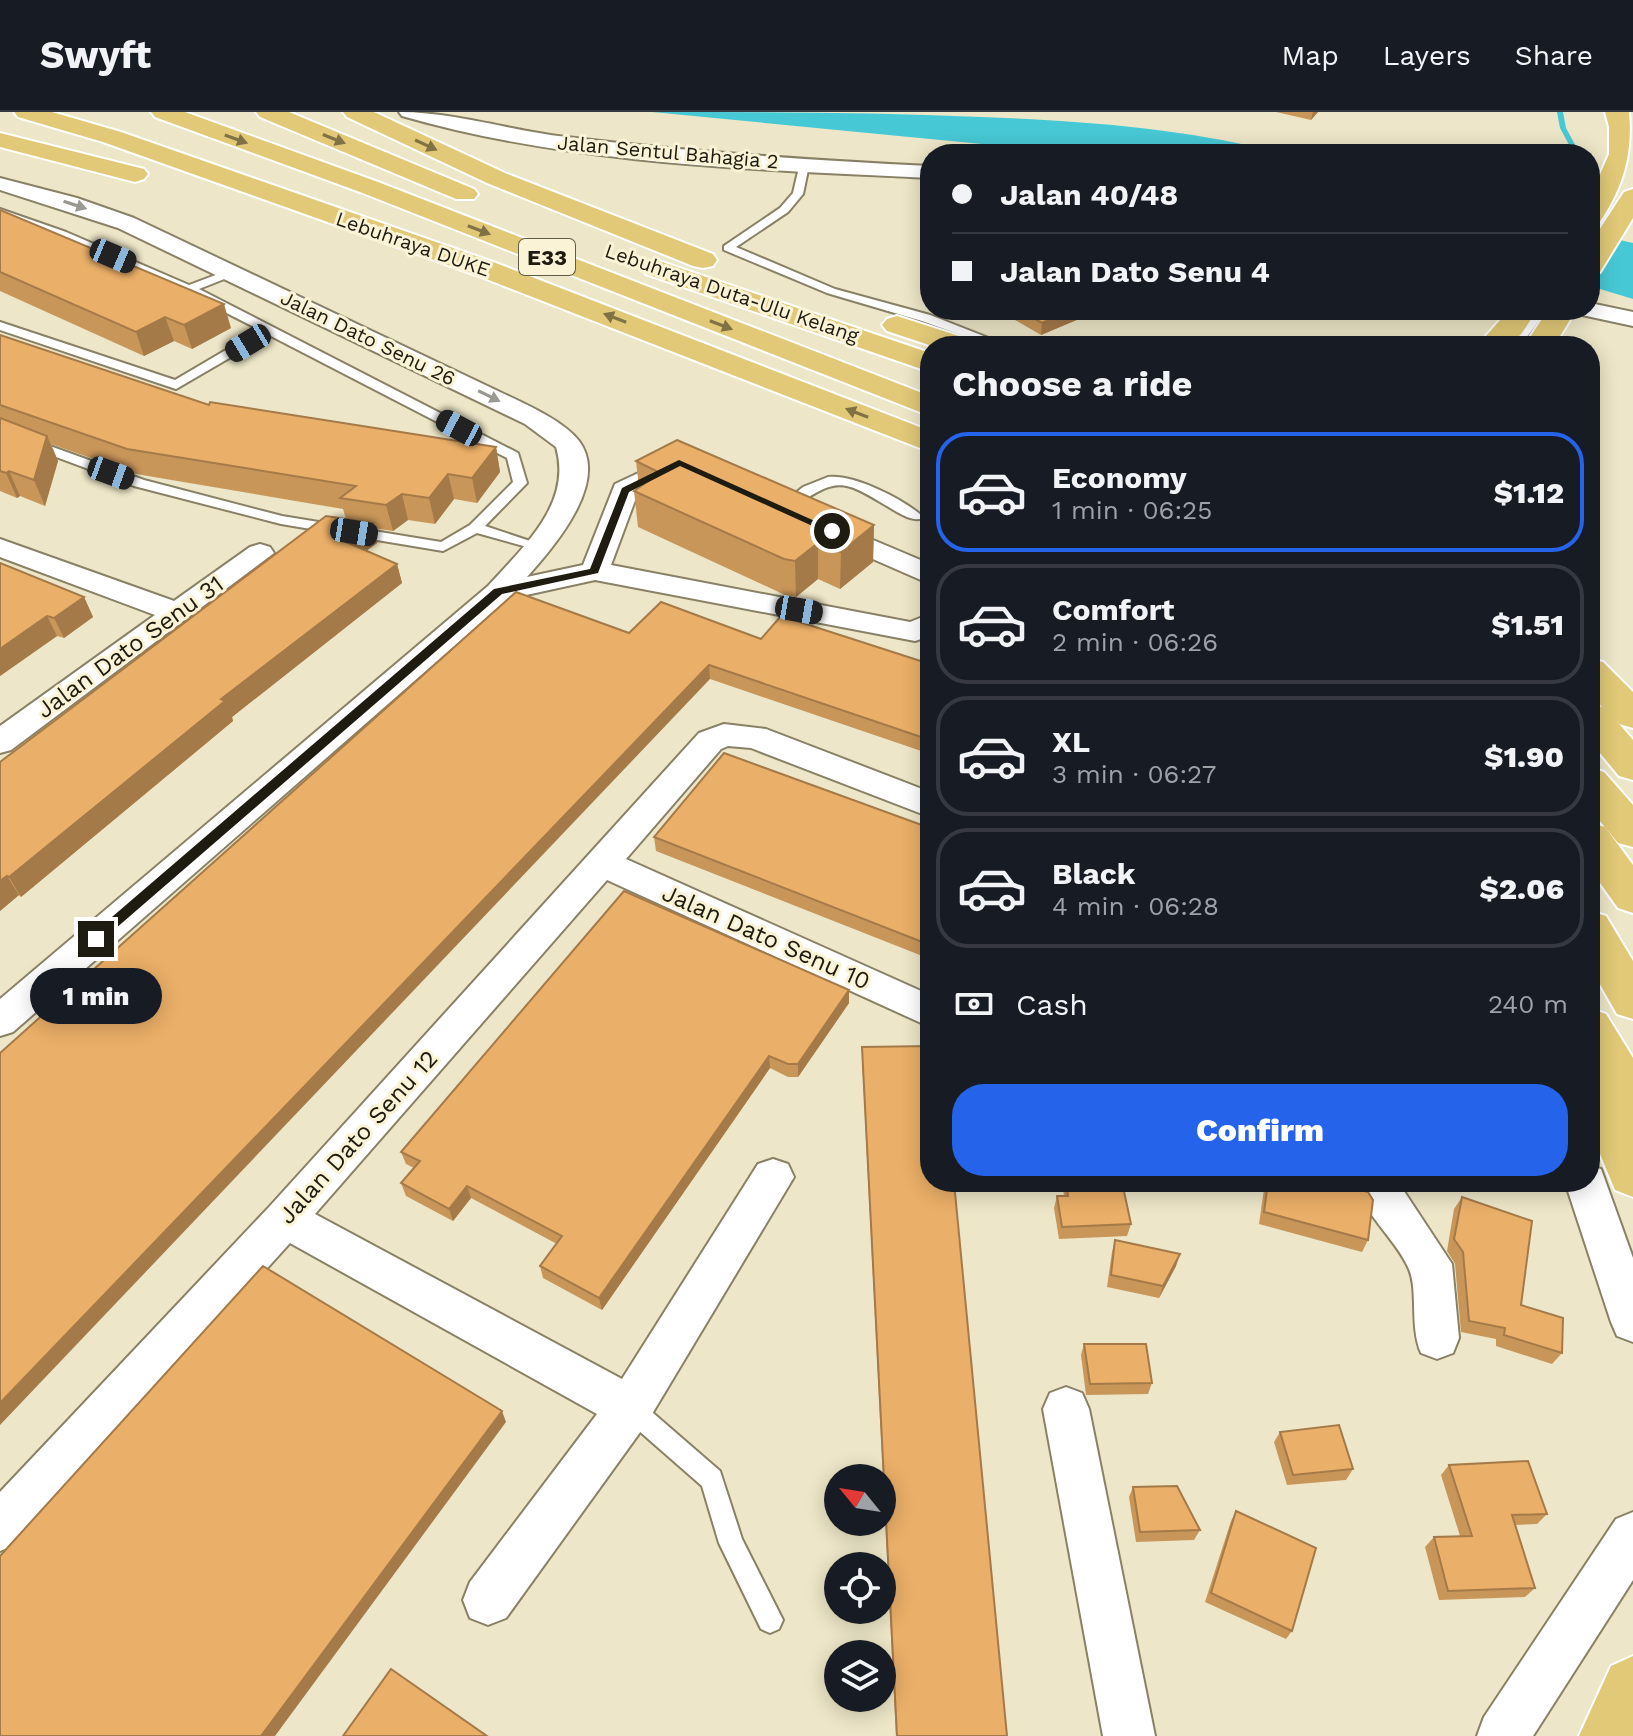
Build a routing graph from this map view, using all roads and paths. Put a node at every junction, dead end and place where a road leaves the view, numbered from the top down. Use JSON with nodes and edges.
{"nodes":[{"id":1,"x":26,"y":112,"type":"edge"},
{"id":2,"x":163,"y":112,"type":"edge"},
{"id":3,"x":268,"y":112,"type":"edge"},
{"id":4,"x":355,"y":112,"type":"edge"},
{"id":5,"x":409,"y":112,"type":"edge"},
{"id":6,"x":1617,"y":112,"type":"edge"},
{"id":7,"x":0,"y":140,"type":"edge"},
{"id":8,"x":399,"y":165,"type":"junction"},
{"id":9,"x":804,"y":165,"type":"junction"},
{"id":10,"x":920,"y":171,"type":"edge"},
{"id":11,"x":0,"y":184,"type":"edge"},
{"id":12,"x":1633,"y":197,"type":"edge"},
{"id":13,"x":487,"y":203,"type":"dead end"},
{"id":14,"x":317,"y":211,"type":"junction"},
{"id":15,"x":0,"y":212,"type":"edge"},
{"id":16,"x":542,"y":212,"type":"junction"},
{"id":17,"x":1603,"y":220,"type":"edge"},
{"id":18,"x":233,"y":272,"type":"junction"},
{"id":19,"x":189,"y":289,"type":"junction"},
{"id":20,"x":1600,"y":312,"type":"edge"},
{"id":21,"x":920,"y":316,"type":"edge"},
{"id":22,"x":1633,"y":319,"type":"edge"},
{"id":23,"x":932,"y":320,"type":"edge"},
{"id":24,"x":1517,"y":320,"type":"edge"},
{"id":25,"x":0,"y":326,"type":"edge"},
{"id":26,"x":270,"y":329,"type":"junction"},
{"id":27,"x":931,"y":336,"type":"edge"},
{"id":28,"x":976,"y":336,"type":"edge"},
{"id":29,"x":1503,"y":336,"type":"edge"},
{"id":30,"x":920,"y":337,"type":"edge"},
{"id":31,"x":920,"y":360,"type":"edge"},
{"id":32,"x":920,"y":403,"type":"edge"},
{"id":33,"x":0,"y":432,"type":"edge"},
{"id":34,"x":920,"y":438,"type":"edge"},
{"id":35,"x":705,"y":474,"type":"edge"},
{"id":36,"x":757,"y":497,"type":"edge"},
{"id":37,"x":783,"y":509,"type":"junction"},
{"id":38,"x":915,"y":516,"type":"dead end"},
{"id":39,"x":475,"y":528,"type":"junction"},
{"id":40,"x":538,"y":546,"type":"junction"},
{"id":41,"x":0,"y":547,"type":"edge"},
{"id":42,"x":260,"y":553,"type":"dead end"},
{"id":43,"x":595,"y":571,"type":"junction"},
{"id":44,"x":920,"y":571,"type":"edge"},
{"id":45,"x":498,"y":592,"type":"junction"},
{"id":46,"x":175,"y":612,"type":"junction"},
{"id":47,"x":920,"y":629,"type":"edge"},
{"id":48,"x":1600,"y":681,"type":"edge"},
{"id":49,"x":1633,"y":715,"type":"edge"},
{"id":50,"x":1600,"y":728,"type":"edge"},
{"id":51,"x":0,"y":742,"type":"edge"},
{"id":52,"x":1633,"y":766,"type":"edge"},
{"id":53,"x":1600,"y":794,"type":"edge"},
{"id":54,"x":920,"y":801,"type":"edge"},
{"id":55,"x":1633,"y":832,"type":"edge"},
{"id":56,"x":1600,"y":852,"type":"edge"},
{"id":57,"x":603,"y":863,"type":"junction"},
{"id":58,"x":1633,"y":897,"type":"edge"},
{"id":59,"x":1600,"y":945,"type":"edge"},
{"id":60,"x":1633,"y":1001,"type":"edge"},
{"id":61,"x":920,"y":1007,"type":"edge"},
{"id":62,"x":0,"y":1021,"type":"edge"},
{"id":63,"x":1600,"y":1044,"type":"edge"},
{"id":64,"x":1600,"y":1095,"type":"edge"},
{"id":65,"x":1633,"y":1102,"type":"edge"},
{"id":66,"x":1633,"y":1175,"type":"edge"},
{"id":67,"x":773,"y":1177,"type":"dead end"},
{"id":68,"x":1380,"y":1192,"type":"edge"},
{"id":69,"x":1589,"y":1192,"type":"edge"},
{"id":70,"x":285,"y":1219,"type":"junction"},
{"id":71,"x":1633,"y":1322,"type":"edge"},
{"id":72,"x":1437,"y":1338,"type":"dead end"},
{"id":73,"x":630,"y":1408,"type":"junction"},
{"id":74,"x":1066,"y":1409,"type":"dead end"},
{"id":75,"x":0,"y":1527,"type":"edge"},
{"id":76,"x":1633,"y":1536,"type":"edge"},
{"id":77,"x":488,"y":1600,"type":"dead end"},
{"id":78,"x":770,"y":1620,"type":"dead end"},
{"id":79,"x":1633,"y":1688,"type":"edge"},
{"id":80,"x":1129,"y":1736,"type":"edge"},
{"id":81,"x":1503,"y":1736,"type":"edge"},
{"id":82,"x":1611,"y":1736,"type":"edge"}],
"edges":[{"from":1,"to":14,"type":"highway","name":"Lebuhraya DUKE","number":"E33"},
{"from":2,"to":32,"type":"highway","name":"Lebuhraya DUKE","number":"E33","one_way":true},
{"from":3,"to":8,"type":"highway","one_way":true},
{"from":4,"to":16,"type":"highway","one_way":true},
{"from":5,"to":9,"type":"street","name":"Jalan Sentul Bahagia 2"},
{"from":6,"to":17,"type":"highway"},
{"from":7,"to":14,"type":"highway"},
{"from":8,"to":13,"type":"highway"},
{"from":8,"to":16,"type":"highway"},
{"from":9,"to":10,"type":"street","name":"Jalan Sentul Bahagia 2"},
{"from":9,"to":21,"type":"lane"},
{"from":11,"to":18,"type":"street","name":"Jalan Dato Senu 26","one_way":true},
{"from":12,"to":17,"type":"highway"},
{"from":34,"to":14,"type":"highway","name":"Lebuhraya DUKE","number":"E33","one_way":true},
{"from":15,"to":19,"type":"lane"},
{"from":16,"to":27,"type":"highway"},
{"from":16,"to":30,"type":"highway"},
{"from":16,"to":31,"type":"highway","name":"Lebuhraya Duta-Ulu Kelang","number":"E33"},
{"from":18,"to":19,"type":"lane"},
{"from":18,"to":40,"type":"street","name":"Jalan Dato Senu 26","one_way":true},
{"from":19,"to":26,"type":"lane"},
{"from":20,"to":22,"type":"street"},
{"from":23,"to":28,"type":"lane"},
{"from":24,"to":29,"type":"highway"},
{"from":25,"to":26,"type":"lane"},
{"from":26,"to":39,"type":"lane"},
{"from":33,"to":39,"type":"lane"},
{"from":35,"to":43,"type":"street"},
{"from":36,"to":37,"type":"street"},
{"from":37,"to":38,"type":"lane"},
{"from":37,"to":44,"type":"street"},
{"from":39,"to":40,"type":"lane"},
{"from":40,"to":45,"type":"street","name":"Jalan Dato Senu 26"},
{"from":41,"to":46,"type":"street"},
{"from":42,"to":46,"type":"street","name":"Jalan Dato Senu 31"},
{"from":43,"to":45,"type":"street"},
{"from":43,"to":47,"type":"street"},
{"from":45,"to":62,"type":"street","name":"Jalan Dato Senu 26"},
{"from":46,"to":51,"type":"street","name":"Jalan Dato Senu 31"},
{"from":48,"to":49,"type":"highway"},
{"from":50,"to":52,"type":"highway"},
{"from":53,"to":55,"type":"highway"},
{"from":54,"to":57,"type":"street","name":"Jalan Dato Senu 12"},
{"from":56,"to":58,"type":"highway"},
{"from":57,"to":61,"type":"street","name":"Jalan Dato Senu 10"},
{"from":57,"to":70,"type":"street","name":"Jalan Dato Senu 12"},
{"from":59,"to":60,"type":"highway"},
{"from":63,"to":65,"type":"highway"},
{"from":64,"to":66,"type":"highway"},
{"from":67,"to":73,"type":"street"},
{"from":68,"to":72,"type":"street"},
{"from":69,"to":71,"type":"street"},
{"from":70,"to":73,"type":"street"},
{"from":70,"to":75,"type":"street","name":"Jalan Dato Senu 12"},
{"from":73,"to":77,"type":"street"},
{"from":73,"to":78,"type":"lane"},
{"from":74,"to":80,"type":"street"},
{"from":76,"to":81,"type":"street"},
{"from":79,"to":82,"type":"highway"}]}
